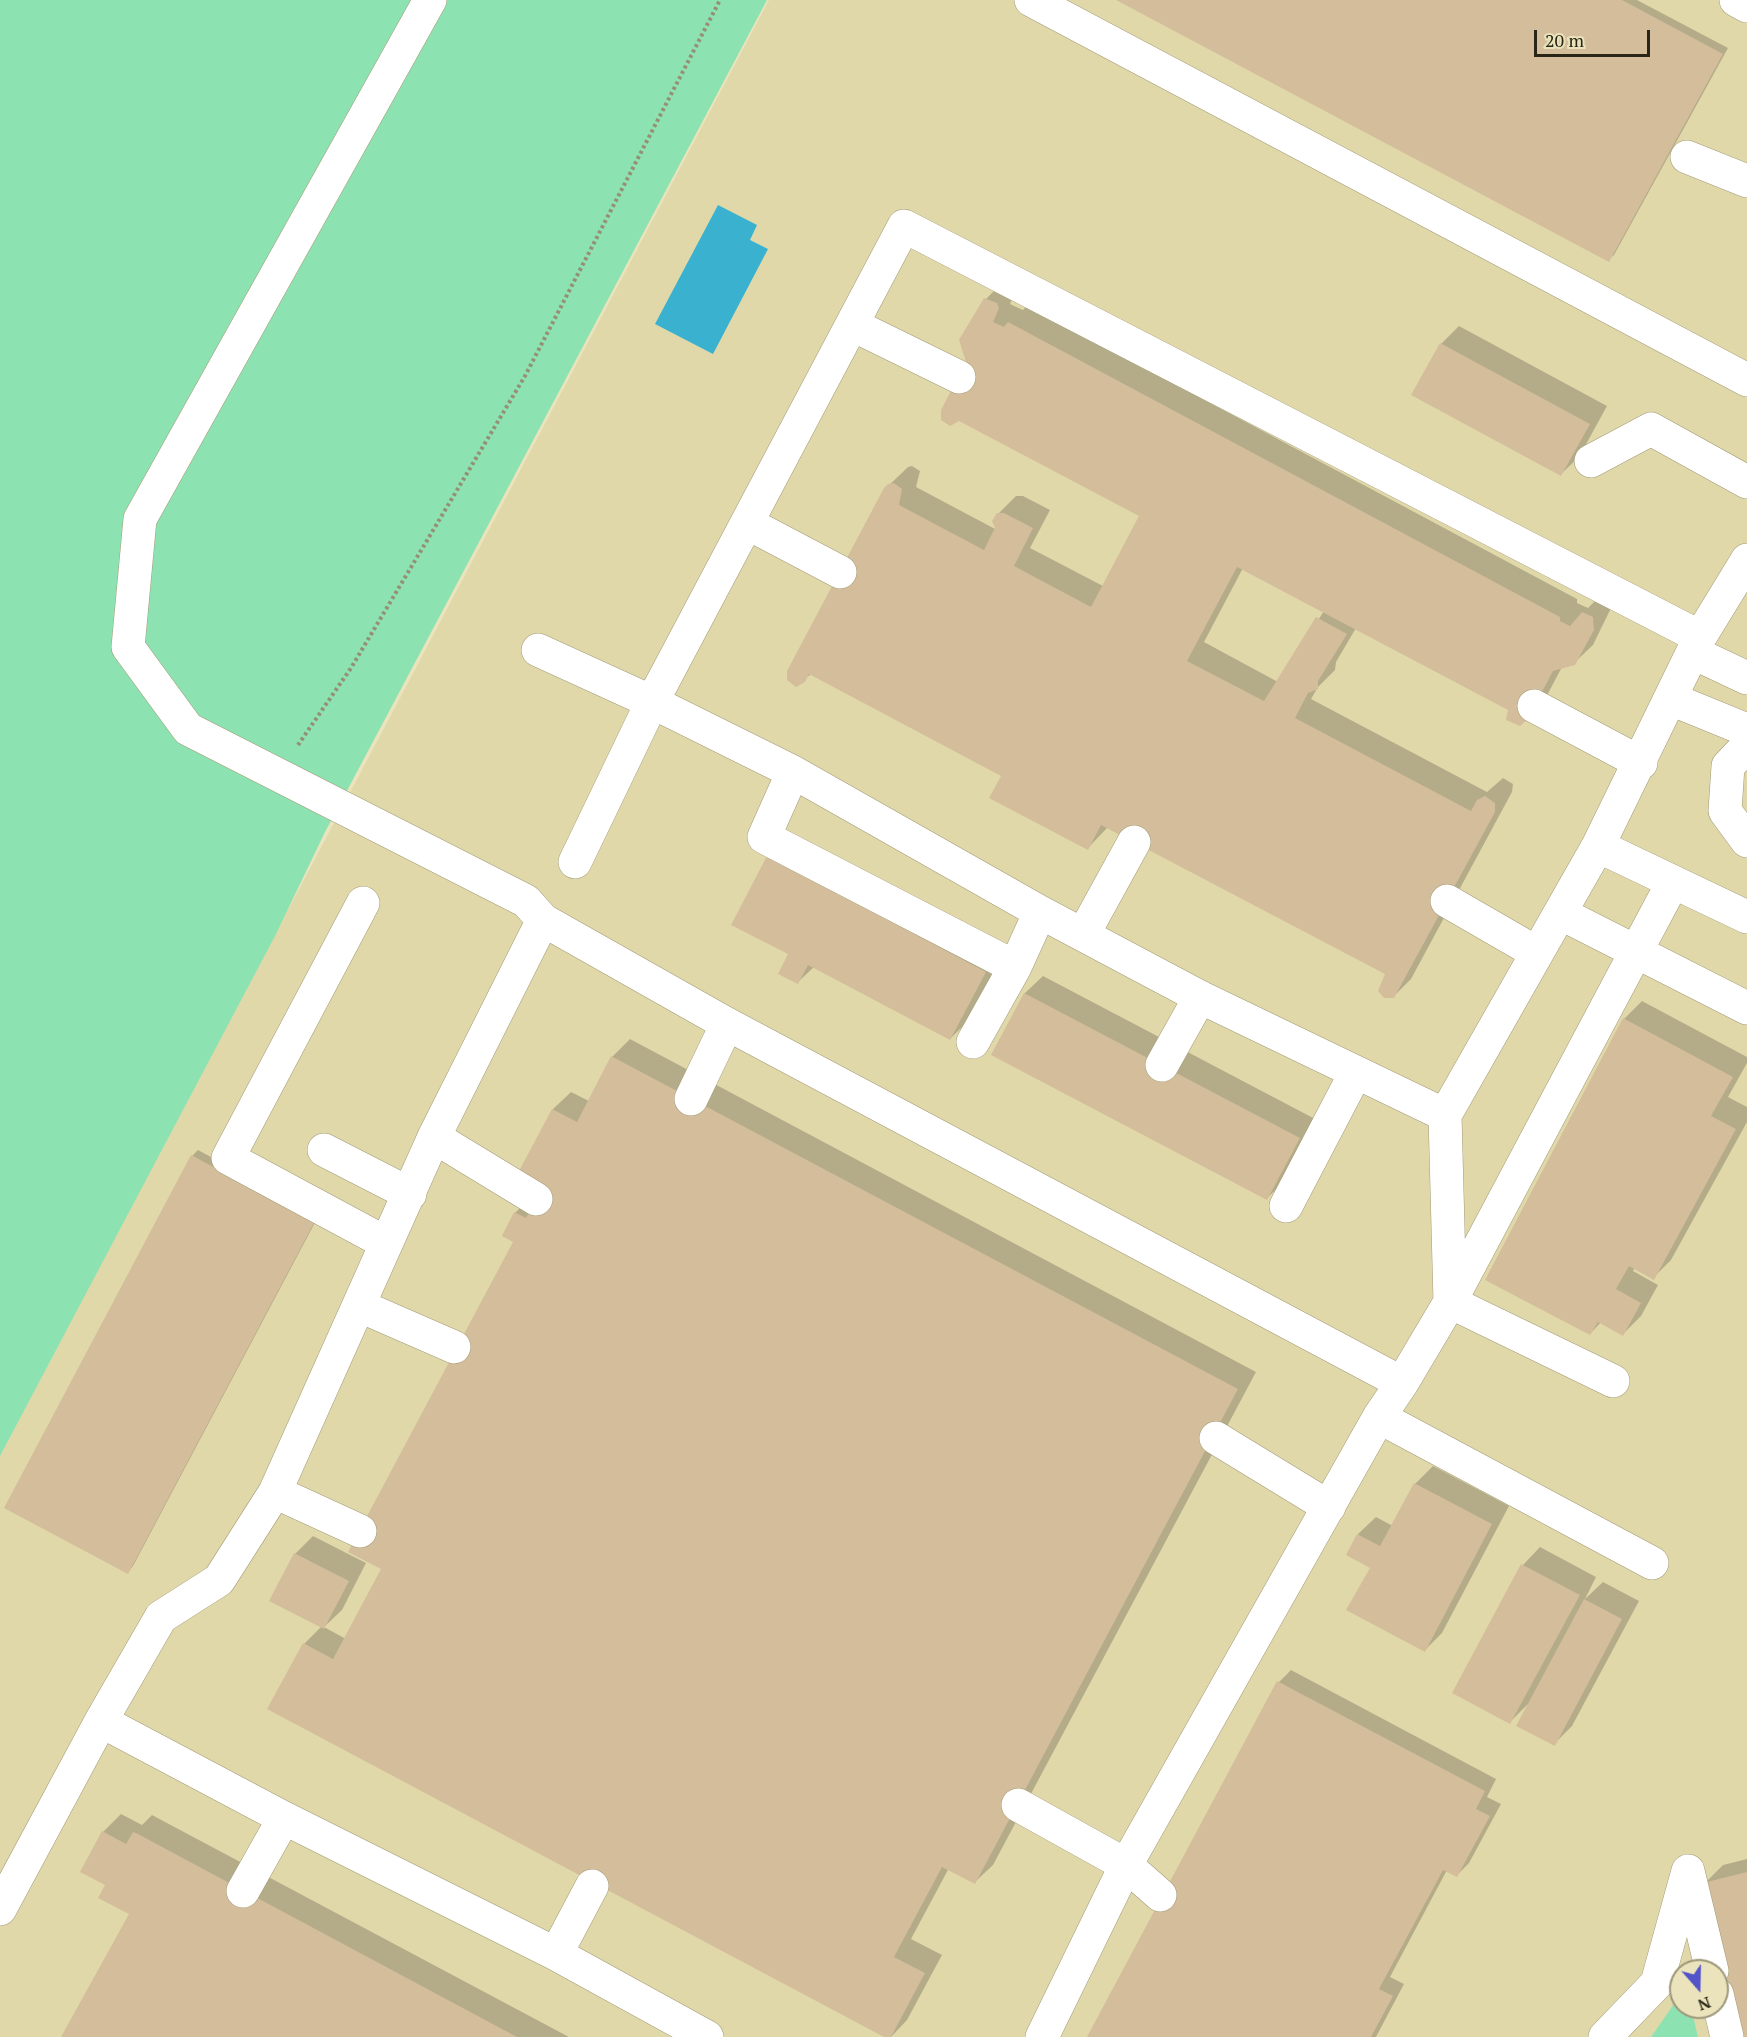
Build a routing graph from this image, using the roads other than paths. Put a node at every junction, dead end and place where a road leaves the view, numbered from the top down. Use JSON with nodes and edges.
{"nodes":[{"id":1,"x":430,"y":0,"type":"edge"},
{"id":2,"x":1031,"y":0,"type":"edge"},
{"id":3,"x":1736,"y":0,"type":"edge"},
{"id":4,"x":1747,"y":6,"type":"edge"},
{"id":5,"x":1687,"y":157,"type":"dead end"},
{"id":6,"x":1747,"y":181,"type":"edge"},
{"id":7,"x":853,"y":325,"type":"junction"},
{"id":8,"x":959,"y":377,"type":"dead end"},
{"id":9,"x":1747,"y":380,"type":"edge"},
{"id":10,"x":1591,"y":461,"type":"dead end"},
{"id":11,"x":1747,"y":482,"type":"edge"},
{"id":12,"x":747,"y":523,"type":"junction"},
{"id":13,"x":1747,"y":560,"type":"edge"},
{"id":14,"x":840,"y":572,"type":"dead end"},
{"id":15,"x":1697,"y":645,"type":"junction"},
{"id":16,"x":538,"y":650,"type":"dead end"},
{"id":17,"x":1747,"y":678,"type":"edge"},
{"id":18,"x":1671,"y":699,"type":"junction"},
{"id":19,"x":652,"y":702,"type":"junction"},
{"id":20,"x":1534,"y":706,"type":"dead end"},
{"id":21,"x":1747,"y":730,"type":"edge"},
{"id":22,"x":1747,"y":746,"type":"edge"},
{"id":23,"x":1641,"y":763,"type":"junction"},
{"id":24,"x":793,"y":772,"type":"junction"},
{"id":25,"x":1747,"y":841,"type":"edge"},
{"id":26,"x":1134,"y":842,"type":"dead end"},
{"id":27,"x":1598,"y":846,"type":"junction"},
{"id":28,"x":575,"y":862,"type":"dead end"},
{"id":29,"x":1673,"y":882,"type":"junction"},
{"id":30,"x":1447,"y":901,"type":"dead end"},
{"id":31,"x":363,"y":903,"type":"dead end"},
{"id":32,"x":1040,"y":912,"type":"junction"},
{"id":33,"x":1560,"y":913,"type":"junction"},
{"id":34,"x":1747,"y":917,"type":"edge"},
{"id":35,"x":543,"y":920,"type":"junction"},
{"id":36,"x":1084,"y":933,"type":"junction"},
{"id":37,"x":1638,"y":950,"type":"junction"},
{"id":38,"x":1537,"y":953,"type":"junction"},
{"id":39,"x":1015,"y":967,"type":"junction"},
{"id":40,"x":1200,"y":997,"type":"junction"},
{"id":41,"x":1747,"y":1008,"type":"edge"},
{"id":42,"x":727,"y":1024,"type":"junction"},
{"id":43,"x":973,"y":1042,"type":"dead end"},
{"id":44,"x":1161,"y":1065,"type":"dead end"},
{"id":45,"x":1355,"y":1074,"type":"junction"},
{"id":46,"x":691,"y":1099,"type":"dead end"},
{"id":47,"x":1445,"y":1115,"type":"junction"},
{"id":48,"x":434,"y":1137,"type":"junction"},
{"id":49,"x":324,"y":1150,"type":"dead end"},
{"id":50,"x":410,"y":1194,"type":"junction"},
{"id":51,"x":536,"y":1199,"type":"dead end"},
{"id":52,"x":1286,"y":1206,"type":"dead end"},
{"id":53,"x":386,"y":1243,"type":"junction"},
{"id":54,"x":1450,"y":1302,"type":"junction"},
{"id":55,"x":360,"y":1306,"type":"junction"},
{"id":56,"x":454,"y":1347,"type":"dead end"},
{"id":57,"x":1613,"y":1381,"type":"dead end"},
{"id":58,"x":1402,"y":1383,"type":"junction"},
{"id":59,"x":1378,"y":1417,"type":"junction"},
{"id":60,"x":1216,"y":1438,"type":"dead end"},
{"id":61,"x":275,"y":1492,"type":"junction"},
{"id":62,"x":1329,"y":1507,"type":"junction"},
{"id":63,"x":360,"y":1531,"type":"dead end"},
{"id":64,"x":1652,"y":1563,"type":"dead end"},
{"id":65,"x":101,"y":1721,"type":"junction"},
{"id":66,"x":1018,"y":1805,"type":"dead end"},
{"id":67,"x":284,"y":1818,"type":"junction"},
{"id":68,"x":1126,"y":1865,"type":"junction"},
{"id":69,"x":591,"y":1886,"type":"dead end"},
{"id":70,"x":243,"y":1891,"type":"dead end"},
{"id":71,"x":1160,"y":1894,"type":"dead end"},
{"id":72,"x":0,"y":1909,"type":"edge"},
{"id":73,"x":556,"y":1954,"type":"junction"},
{"id":74,"x":1709,"y":1959,"type":"edge"},
{"id":75,"x":1723,"y":2019,"type":"edge"},
{"id":76,"x":707,"y":2037,"type":"edge"},
{"id":77,"x":1042,"y":2037,"type":"edge"},
{"id":78,"x":1605,"y":2037,"type":"edge"},
{"id":79,"x":1727,"y":2037,"type":"edge"}],
"edges":[{"from":1,"to":35,"type":"lane"},
{"from":2,"to":9,"type":"lane"},
{"from":3,"to":4,"type":"lane"},
{"from":5,"to":6,"type":"lane"},
{"from":7,"to":8,"type":"lane"},
{"from":7,"to":12,"type":"lane"},
{"from":7,"to":15,"type":"lane"},
{"from":10,"to":11,"type":"lane"},
{"from":12,"to":14,"type":"lane"},
{"from":12,"to":19,"type":"lane"},
{"from":13,"to":15,"type":"lane"},
{"from":15,"to":17,"type":"lane"},
{"from":15,"to":18,"type":"lane"},
{"from":16,"to":19,"type":"lane"},
{"from":18,"to":21,"type":"lane"},
{"from":18,"to":23,"type":"lane"},
{"from":19,"to":24,"type":"lane"},
{"from":19,"to":28,"type":"lane"},
{"from":20,"to":23,"type":"lane"},
{"from":22,"to":25,"type":"lane"},
{"from":23,"to":27,"type":"lane"},
{"from":24,"to":32,"type":"lane"},
{"from":24,"to":39,"type":"lane"},
{"from":26,"to":36,"type":"lane"},
{"from":27,"to":29,"type":"lane"},
{"from":27,"to":33,"type":"lane"},
{"from":29,"to":34,"type":"lane"},
{"from":29,"to":37,"type":"lane"},
{"from":30,"to":38,"type":"lane"},
{"from":31,"to":53,"type":"lane"},
{"from":32,"to":36,"type":"lane"},
{"from":32,"to":39,"type":"lane"},
{"from":33,"to":37,"type":"lane"},
{"from":33,"to":38,"type":"lane"},
{"from":35,"to":42,"type":"lane"},
{"from":35,"to":48,"type":"lane"},
{"from":36,"to":40,"type":"lane"},
{"from":37,"to":41,"type":"lane"},
{"from":37,"to":54,"type":"lane"},
{"from":38,"to":47,"type":"lane"},
{"from":39,"to":43,"type":"lane"},
{"from":40,"to":44,"type":"lane"},
{"from":40,"to":45,"type":"lane"},
{"from":42,"to":46,"type":"lane"},
{"from":42,"to":58,"type":"lane"},
{"from":45,"to":47,"type":"lane"},
{"from":45,"to":52,"type":"lane"},
{"from":47,"to":54,"type":"lane"},
{"from":48,"to":50,"type":"lane"},
{"from":48,"to":51,"type":"lane"},
{"from":49,"to":50,"type":"lane"},
{"from":50,"to":53,"type":"lane"},
{"from":53,"to":55,"type":"lane"},
{"from":54,"to":57,"type":"lane"},
{"from":54,"to":58,"type":"lane"},
{"from":55,"to":56,"type":"lane"},
{"from":55,"to":61,"type":"lane"},
{"from":58,"to":59,"type":"lane"},
{"from":59,"to":62,"type":"lane"},
{"from":59,"to":64,"type":"lane"},
{"from":60,"to":62,"type":"lane"},
{"from":61,"to":63,"type":"lane"},
{"from":61,"to":65,"type":"lane"},
{"from":62,"to":68,"type":"lane"},
{"from":65,"to":67,"type":"lane"},
{"from":65,"to":72,"type":"lane"},
{"from":66,"to":68,"type":"lane"},
{"from":67,"to":70,"type":"lane"},
{"from":67,"to":73,"type":"lane"},
{"from":68,"to":71,"type":"lane"},
{"from":68,"to":77,"type":"lane"},
{"from":69,"to":73,"type":"lane"},
{"from":73,"to":76,"type":"lane"},
{"from":74,"to":78,"type":"lane"},
{"from":75,"to":79,"type":"lane"}]}
